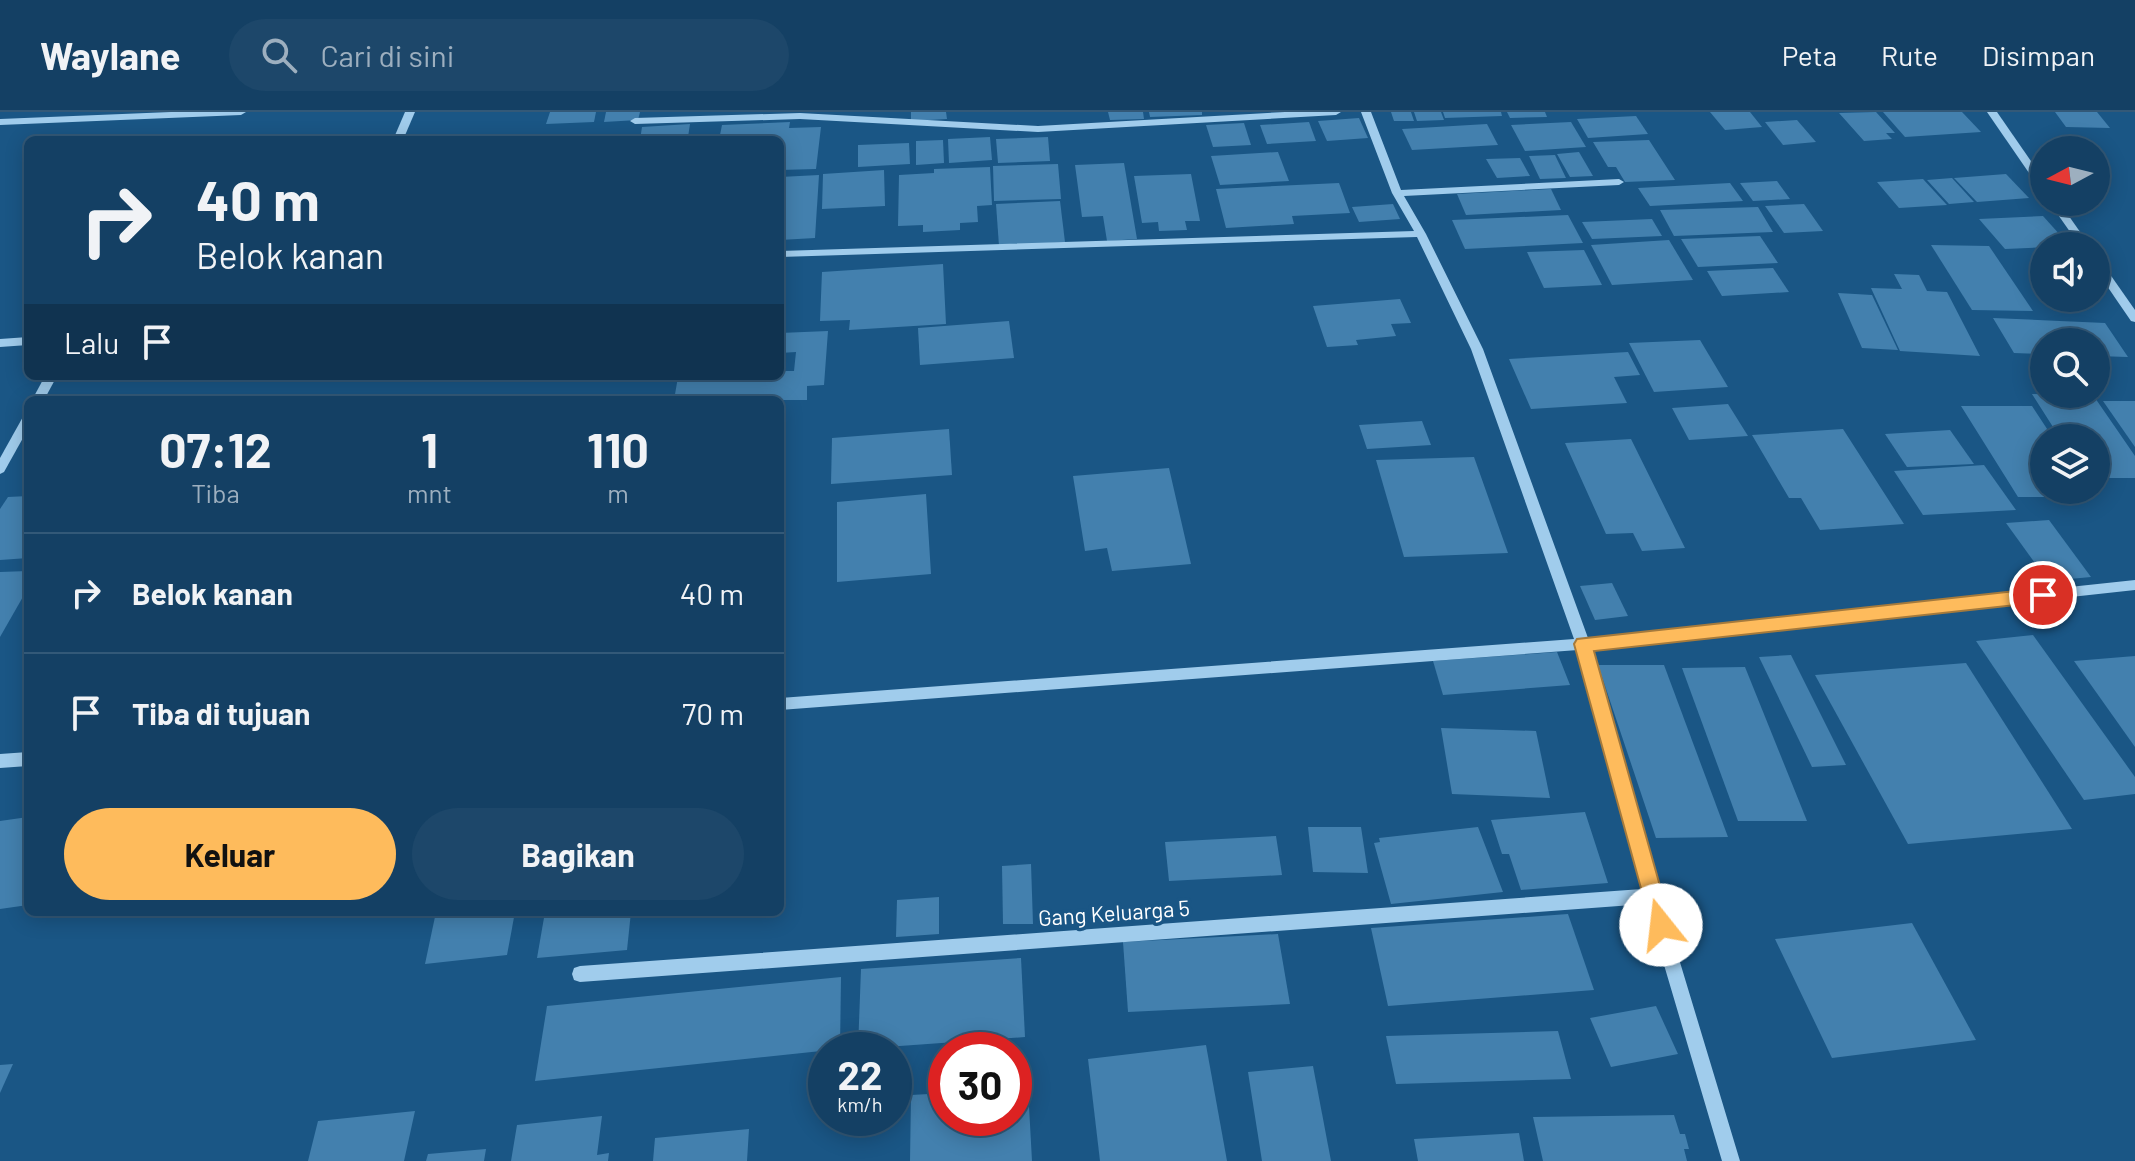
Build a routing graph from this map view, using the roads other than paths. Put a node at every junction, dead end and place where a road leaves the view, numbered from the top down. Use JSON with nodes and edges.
{"nodes":[{"id":1,"x":241,"y":112,"type":"edge"},
{"id":2,"x":410,"y":112,"type":"edge"},
{"id":3,"x":1336,"y":112,"type":"edge"},
{"id":4,"x":1366,"y":112,"type":"edge"},
{"id":5,"x":1992,"y":112,"type":"edge"},
{"id":6,"x":635,"y":121,"type":"dead end"},
{"id":7,"x":0,"y":122,"type":"edge"},
{"id":8,"x":400,"y":136,"type":"edge"},
{"id":9,"x":2030,"y":167,"type":"edge"},
{"id":10,"x":1619,"y":182,"type":"dead end"},
{"id":11,"x":1397,"y":193,"type":"junction"},
{"id":12,"x":1421,"y":234,"type":"junction"},
{"id":13,"x":784,"y":254,"type":"edge"},
{"id":14,"x":2110,"y":282,"type":"edge"},
{"id":15,"x":2135,"y":318,"type":"edge"},
{"id":16,"x":24,"y":341,"type":"edge"},
{"id":17,"x":0,"y":343,"type":"edge"},
{"id":18,"x":24,"y":425,"type":"edge"},
{"id":19,"x":0,"y":469,"type":"edge"},
{"id":20,"x":2135,"y":585,"type":"edge"},
{"id":21,"x":1583,"y":644,"type":"junction"},
{"id":22,"x":784,"y":704,"type":"edge"},
{"id":23,"x":24,"y":759,"type":"edge"},
{"id":24,"x":0,"y":761,"type":"edge"},
{"id":25,"x":1652,"y":896,"type":"junction"},
{"id":26,"x":580,"y":974,"type":"dead end"},
{"id":27,"x":1731,"y":1161,"type":"edge"}],
"edges":[{"from":1,"to":7,"type":"street"},
{"from":2,"to":8,"type":"street"},
{"from":3,"to":6,"type":"street"},
{"from":4,"to":11,"type":"street"},
{"from":5,"to":9,"type":"street"},
{"from":10,"to":11,"type":"street"},
{"from":11,"to":12,"type":"street"},
{"from":12,"to":13,"type":"street"},
{"from":12,"to":21,"type":"street"},
{"from":14,"to":15,"type":"street"},
{"from":16,"to":17,"type":"street"},
{"from":18,"to":19,"type":"street"},
{"from":20,"to":21,"type":"street"},
{"from":21,"to":22,"type":"street"},
{"from":21,"to":25,"type":"street"},
{"from":23,"to":24,"type":"street"},
{"from":25,"to":26,"type":"street","name":"Gang Keluarga 5"},
{"from":25,"to":27,"type":"street"}]}
